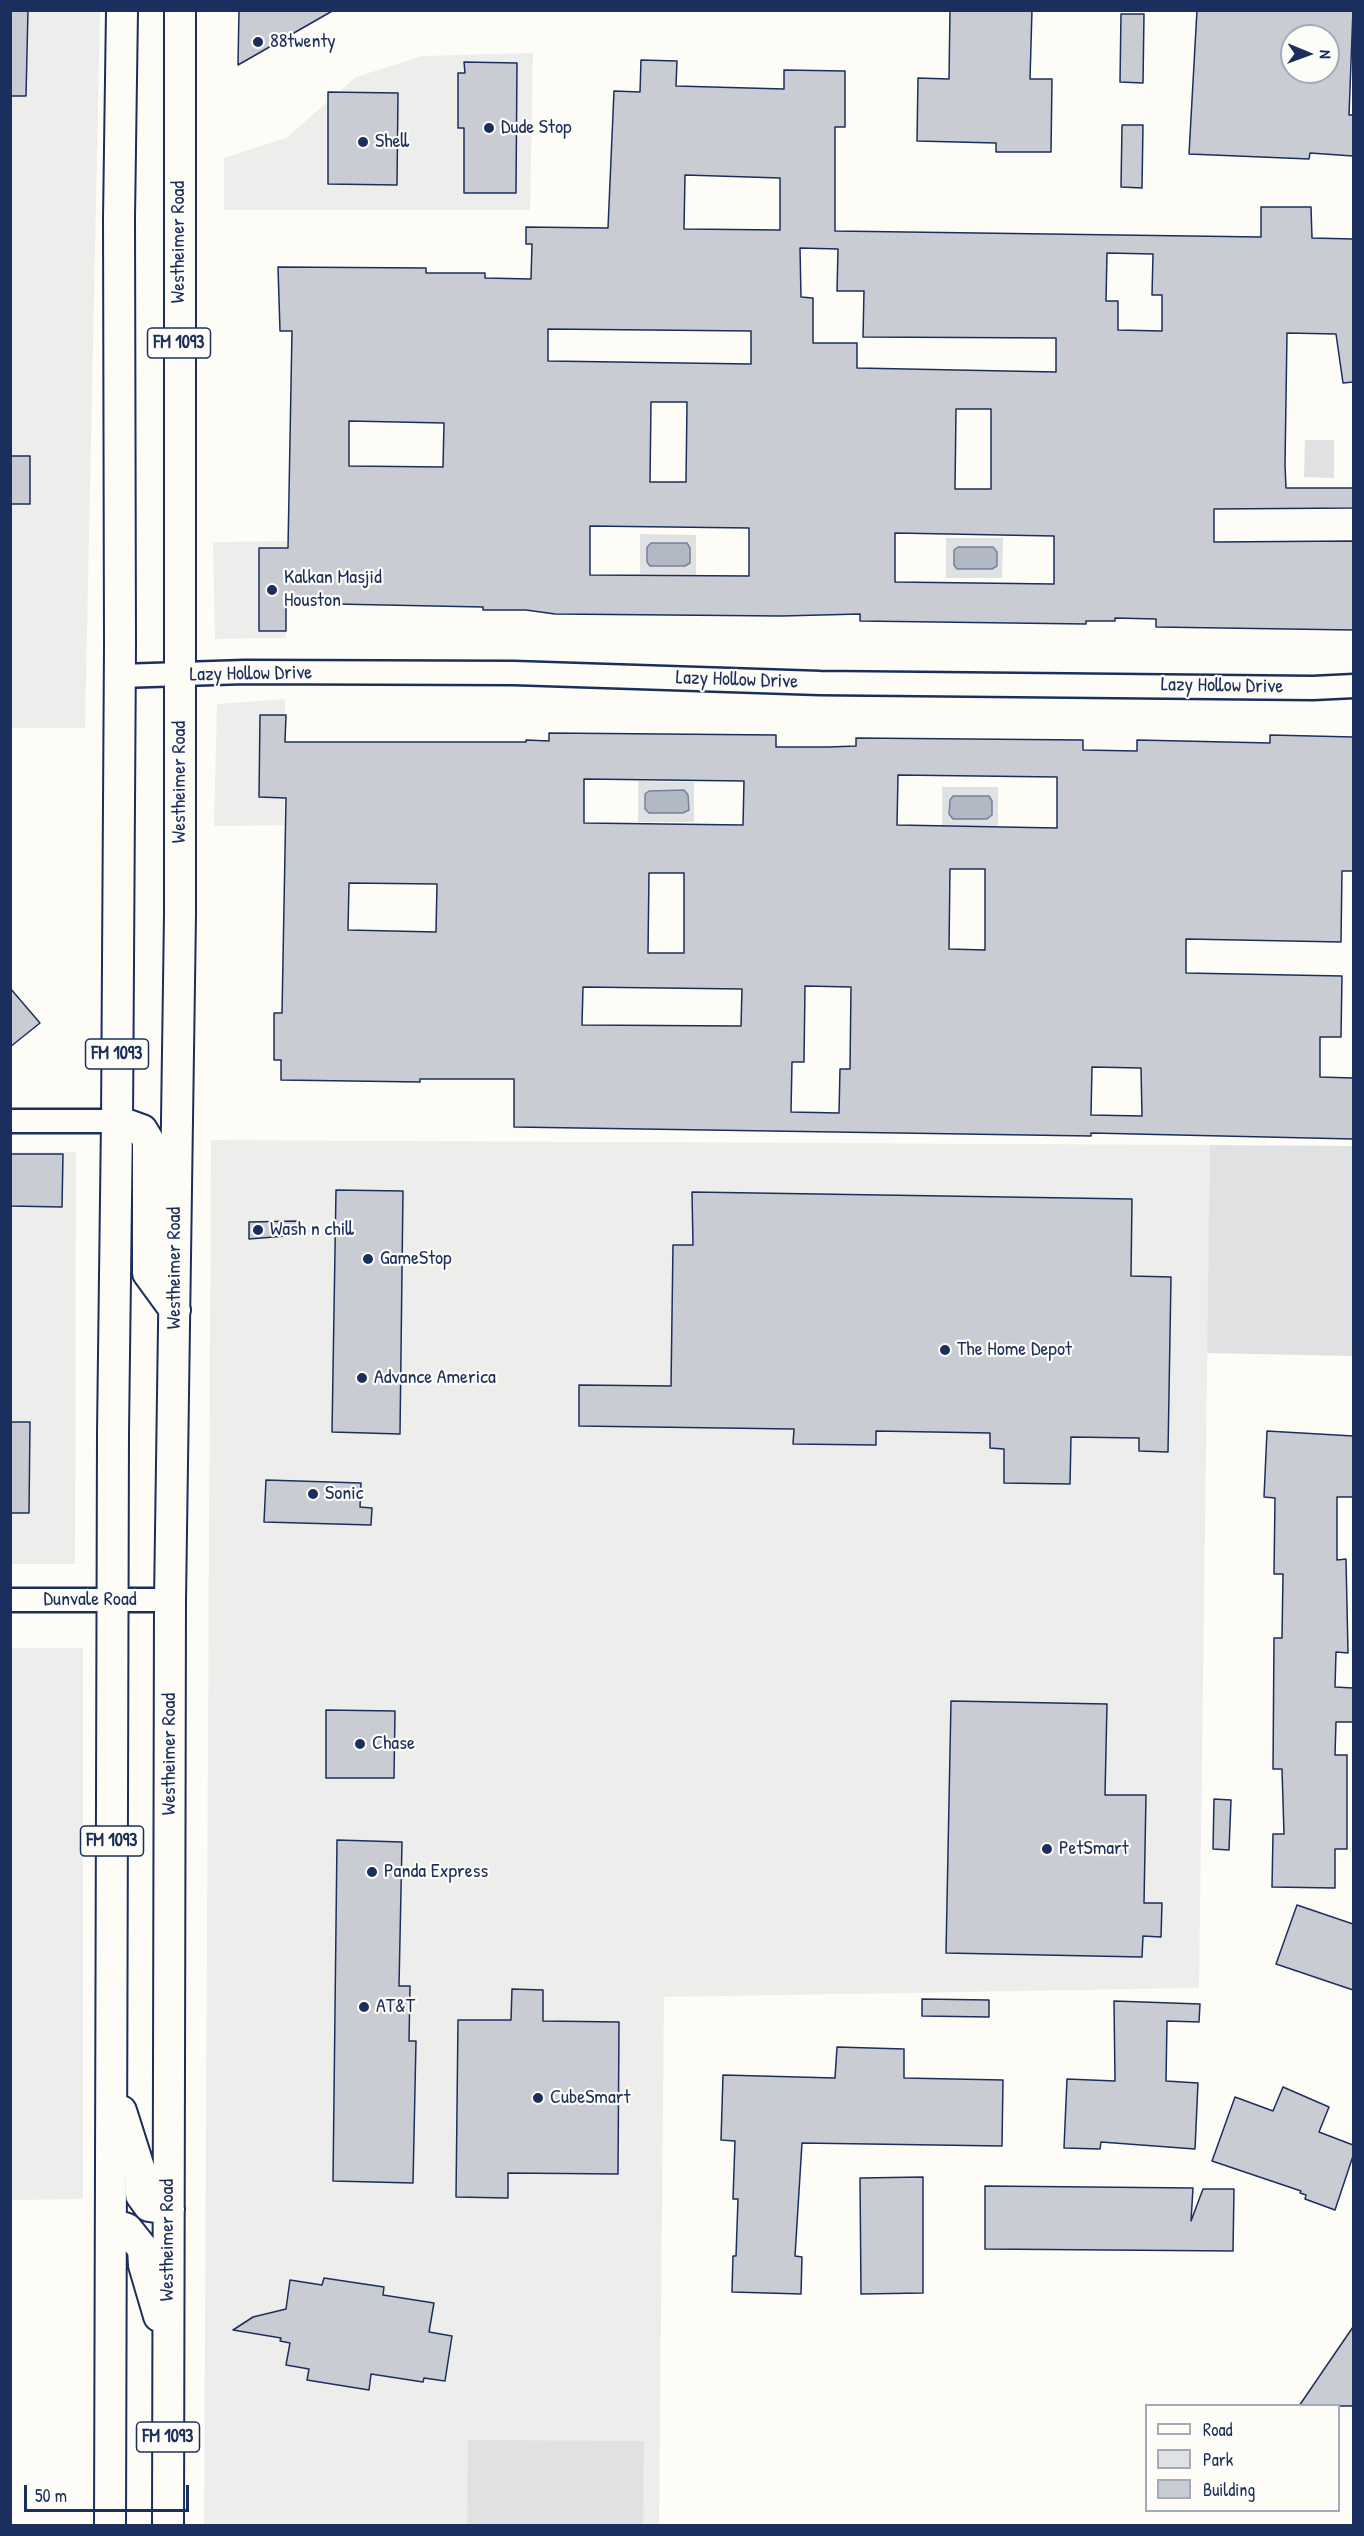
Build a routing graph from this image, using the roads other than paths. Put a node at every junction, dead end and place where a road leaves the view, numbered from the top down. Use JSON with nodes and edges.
{"nodes":[{"id":1,"x":122,"y":10,"type":"edge"},
{"id":2,"x":180,"y":10,"type":"edge"},
{"id":3,"x":181,"y":675,"type":"junction"},
{"id":4,"x":120,"y":676,"type":"junction"},
{"id":5,"x":1353,"y":686,"type":"edge"},
{"id":6,"x":10,"y":1121,"type":"edge"},
{"id":7,"x":117,"y":1121,"type":"junction"},
{"id":8,"x":176,"y":1310,"type":"junction"},
{"id":9,"x":10,"y":1600,"type":"edge"},
{"id":10,"x":112,"y":1600,"type":"junction"},
{"id":11,"x":170,"y":1600,"type":"junction"},
{"id":12,"x":112,"y":2082,"type":"junction"},
{"id":13,"x":169,"y":2209,"type":"junction"},
{"id":14,"x":112,"y":2224,"type":"junction"},
{"id":15,"x":168,"y":2348,"type":"junction"},
{"id":16,"x":110,"y":2526,"type":"edge"},
{"id":17,"x":168,"y":2526,"type":"edge"}],
"edges":[{"from":1,"to":4,"type":"main road","number":"FM 1093"},
{"from":2,"to":3,"type":"main road","name":"Westheimer Road","number":"FM 1093"},
{"from":3,"to":4,"type":"street","name":"Lazy Hollow Drive"},
{"from":3,"to":5,"type":"street","name":"Lazy Hollow Drive"},
{"from":3,"to":8,"type":"main road","name":"Westheimer Road","number":"FM 1093"},
{"from":4,"to":7,"type":"main road","number":"FM 1093"},
{"from":6,"to":7,"type":"street"},
{"from":7,"to":8,"type":"main road"},
{"from":7,"to":10,"type":"main road","number":"FM 1093"},
{"from":8,"to":11,"type":"main road","name":"Westheimer Road","number":"FM 1093"},
{"from":9,"to":10,"type":"street","name":"Dunvale Road"},
{"from":10,"to":11,"type":"street","name":"Dunvale Road"},
{"from":10,"to":12,"type":"main road","number":"FM 1093"},
{"from":11,"to":13,"type":"main road","name":"Westheimer Road","number":"FM 1093"},
{"from":12,"to":13,"type":"main road"},
{"from":12,"to":14,"type":"main road","number":"FM 1093"},
{"from":13,"to":15,"type":"main road","name":"Westheimer Road","number":"FM 1093"},
{"from":14,"to":15,"type":"main road"},
{"from":14,"to":16,"type":"main road","number":"FM 1093"},
{"from":15,"to":17,"type":"main road","name":"Westheimer Road","number":"FM 1093"}]}
